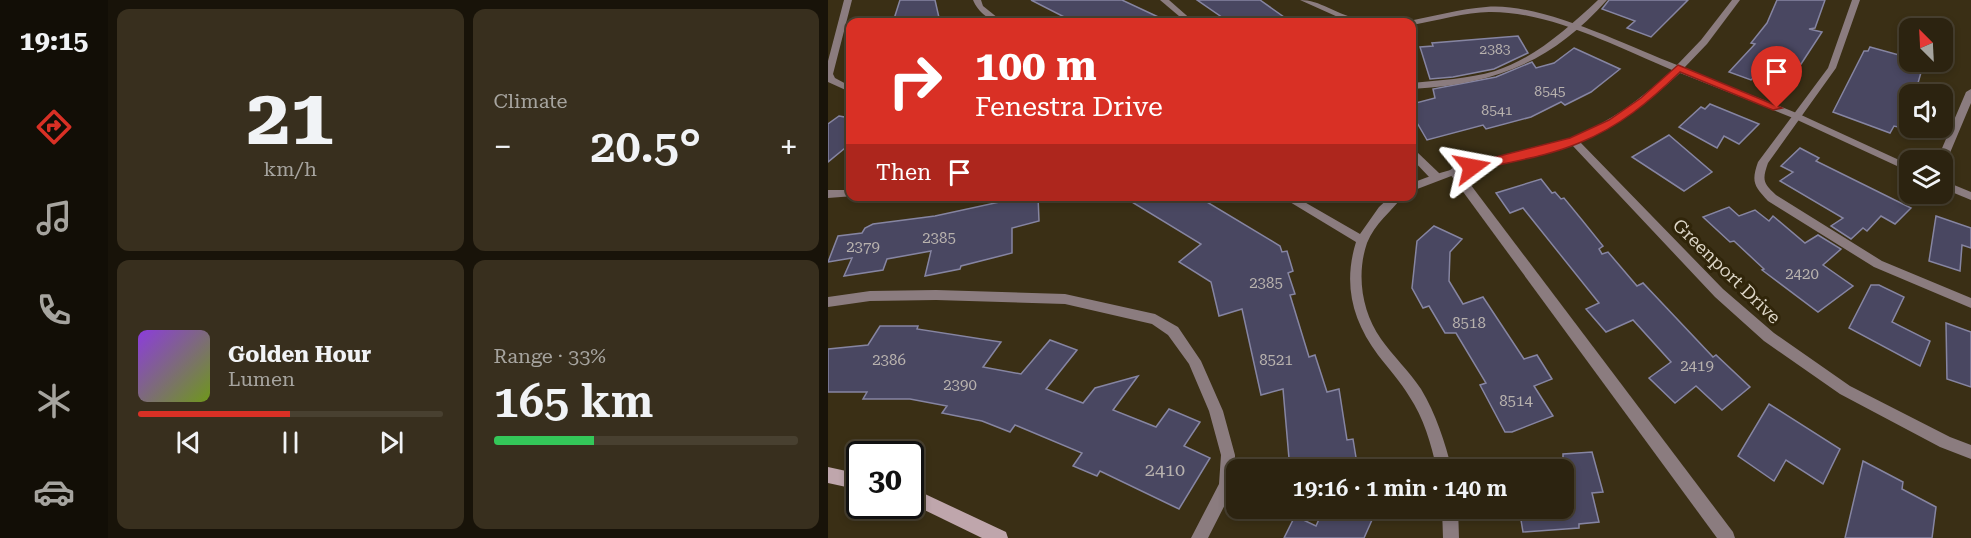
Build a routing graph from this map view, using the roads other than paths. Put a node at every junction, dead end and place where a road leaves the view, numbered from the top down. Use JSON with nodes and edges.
{"nodes":[{"id":1,"x":848,"y":0,"type":"edge"},
{"id":2,"x":977,"y":0,"type":"edge"},
{"id":3,"x":1164,"y":0,"type":"edge"},
{"id":4,"x":1304,"y":0,"type":"edge"},
{"id":5,"x":1603,"y":0,"type":"edge"},
{"id":6,"x":1736,"y":0,"type":"edge"},
{"id":7,"x":1856,"y":0,"type":"edge"},
{"id":8,"x":994,"y":18,"type":"edge"},
{"id":9,"x":1185,"y":18,"type":"edge"},
{"id":10,"x":1347,"y":18,"type":"edge"},
{"id":11,"x":1416,"y":22,"type":"edge"},
{"id":12,"x":1574,"y":27,"type":"junction"},
{"id":13,"x":1678,"y":68,"type":"junction"},
{"id":14,"x":1416,"y":85,"type":"edge"},
{"id":15,"x":846,"y":88,"type":"edge"},
{"id":16,"x":1971,"y":92,"type":"edge"},
{"id":17,"x":1796,"y":116,"type":"junction"},
{"id":18,"x":1574,"y":141,"type":"junction"},
{"id":19,"x":1946,"y":150,"type":"edge"},
{"id":20,"x":1416,"y":157,"type":"edge"},
{"id":21,"x":1899,"y":164,"type":"edge"},
{"id":22,"x":1454,"y":171,"type":"junction"},
{"id":23,"x":1435,"y":176,"type":"junction"},
{"id":24,"x":1416,"y":186,"type":"edge"},
{"id":25,"x":1953,"y":189,"type":"edge"},
{"id":26,"x":828,"y":194,"type":"edge"},
{"id":27,"x":846,"y":194,"type":"edge"},
{"id":28,"x":1971,"y":196,"type":"edge"},
{"id":29,"x":1294,"y":201,"type":"edge"},
{"id":30,"x":1392,"y":201,"type":"edge"},
{"id":31,"x":1360,"y":239,"type":"junction"},
{"id":32,"x":828,"y":302,"type":"edge"},
{"id":33,"x":1971,"y":303,"type":"edge"},
{"id":34,"x":1971,"y":452,"type":"edge"},
{"id":35,"x":1442,"y":459,"type":"edge"},
{"id":36,"x":828,"y":475,"type":"edge"},
{"id":37,"x":846,"y":479,"type":"edge"},
{"id":38,"x":924,"y":502,"type":"edge"},
{"id":39,"x":1451,"y":519,"type":"edge"},
{"id":40,"x":999,"y":538,"type":"edge"},
{"id":41,"x":1198,"y":538,"type":"edge"},
{"id":42,"x":1452,"y":538,"type":"edge"},
{"id":43,"x":1727,"y":538,"type":"edge"}],
"edges":[{"from":1,"to":15,"type":"street"},
{"from":2,"to":8,"type":"street"},
{"from":3,"to":9,"type":"street"},
{"from":4,"to":10,"type":"street"},
{"from":5,"to":12,"type":"street"},
{"from":6,"to":13,"type":"street"},
{"from":7,"to":17,"type":"street"},
{"from":11,"to":12,"type":"street"},
{"from":12,"to":13,"type":"street"},
{"from":12,"to":14,"type":"street"},
{"from":13,"to":17,"type":"street"},
{"from":13,"to":18,"type":"street"},
{"from":16,"to":19,"type":"street"},
{"from":17,"to":21,"type":"street"},
{"from":17,"to":33,"type":"street"},
{"from":18,"to":22,"type":"street"},
{"from":18,"to":34,"type":"street","name":"Greenport Drive"},
{"from":20,"to":23,"type":"street"},
{"from":22,"to":23,"type":"street"},
{"from":22,"to":43,"type":"street"},
{"from":23,"to":24,"type":"street"},
{"from":25,"to":28,"type":"street"},
{"from":26,"to":27,"type":"street"},
{"from":29,"to":31,"type":"street"},
{"from":30,"to":31,"type":"street"},
{"from":31,"to":35,"type":"street"},
{"from":32,"to":41,"type":"street"},
{"from":36,"to":37,"type":"street"},
{"from":38,"to":40,"type":"street"},
{"from":39,"to":42,"type":"street"}]}
